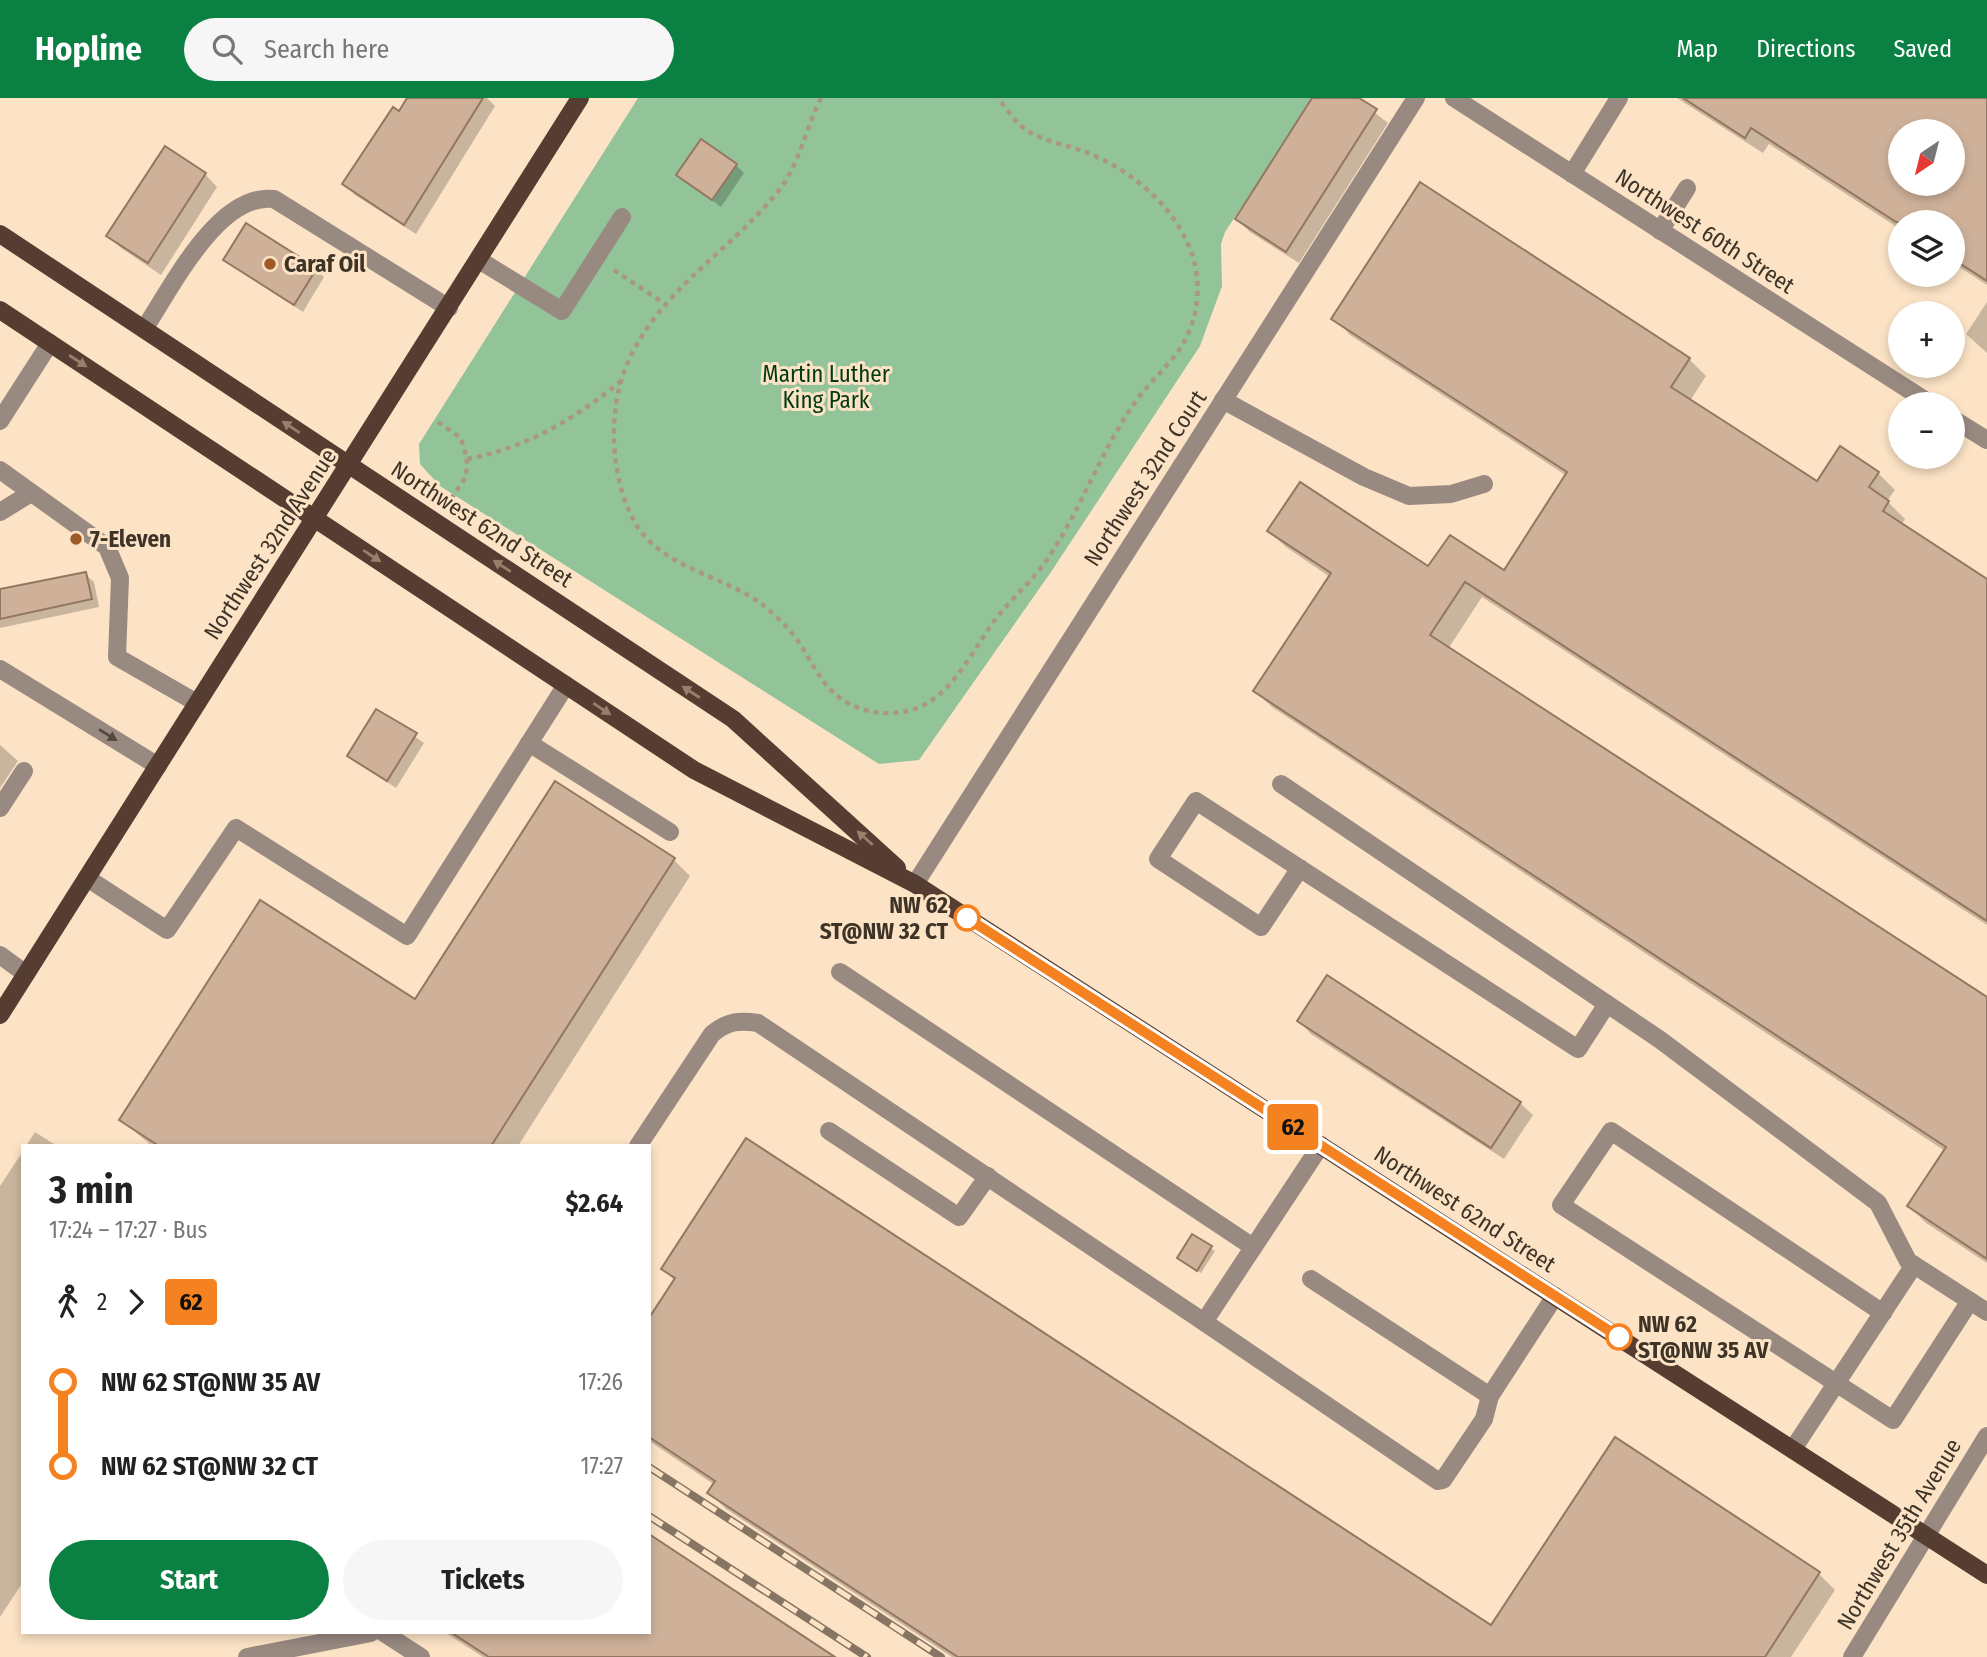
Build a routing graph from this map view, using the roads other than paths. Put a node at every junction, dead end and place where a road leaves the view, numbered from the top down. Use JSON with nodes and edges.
{"nodes":[{"id":1,"x":580,"y":98,"type":"edge"},
{"id":2,"x":1416,"y":98,"type":"edge"},
{"id":3,"x":1454,"y":98,"type":"edge"},
{"id":4,"x":1619,"y":98,"type":"edge"},
{"id":5,"x":1572,"y":174,"type":"junction"},
{"id":6,"x":1687,"y":188,"type":"dead end"},
{"id":7,"x":622,"y":217,"type":"dead end"},
{"id":8,"x":1660,"y":231,"type":"junction"},
{"id":9,"x":0,"y":234,"type":"edge"},
{"id":10,"x":479,"y":260,"type":"junction"},
{"id":11,"x":449,"y":308,"type":"junction"},
{"id":12,"x":0,"y":310,"type":"edge"},
{"id":13,"x":144,"y":330,"type":"junction"},
{"id":14,"x":50,"y":343,"type":"junction"},
{"id":15,"x":1912,"y":392,"type":"edge"},
{"id":16,"x":1223,"y":400,"type":"junction"},
{"id":17,"x":0,"y":421,"type":"edge"},
{"id":18,"x":1965,"y":426,"type":"edge"},
{"id":19,"x":1987,"y":440,"type":"edge"},
{"id":20,"x":349,"y":465,"type":"junction"},
{"id":21,"x":0,"y":470,"type":"edge"},
{"id":22,"x":1484,"y":484,"type":"dead end"},
{"id":23,"x":31,"y":493,"type":"junction"},
{"id":24,"x":0,"y":512,"type":"edge"},
{"id":25,"x":316,"y":518,"type":"junction"},
{"id":26,"x":0,"y":669,"type":"edge"},
{"id":27,"x":566,"y":685,"type":"junction"},
{"id":28,"x":197,"y":703,"type":"junction"},
{"id":29,"x":529,"y":743,"type":"junction"},
{"id":30,"x":158,"y":766,"type":"junction"},
{"id":31,"x":24,"y":771,"type":"dead end"},
{"id":32,"x":1281,"y":784,"type":"dead end"},
{"id":33,"x":0,"y":808,"type":"edge"},
{"id":34,"x":670,"y":832,"type":"dead end"},
{"id":35,"x":1300,"y":869,"type":"junction"},
{"id":36,"x":87,"y":878,"type":"junction"},
{"id":37,"x":915,"y":884,"type":"junction"},
{"id":38,"x":0,"y":954,"type":"edge"},
{"id":39,"x":841,"y":972,"type":"dead end"},
{"id":40,"x":26,"y":974,"type":"junction"},
{"id":41,"x":1607,"y":1004,"type":"junction"},
{"id":42,"x":0,"y":1015,"type":"edge"},
{"id":43,"x":829,"y":1131,"type":"dead end"},
{"id":44,"x":639,"y":1144,"type":"edge"},
{"id":45,"x":1321,"y":1145,"type":"junction"},
{"id":46,"x":988,"y":1176,"type":"junction"},
{"id":47,"x":1253,"y":1247,"type":"junction"},
{"id":48,"x":1914,"y":1265,"type":"junction"},
{"id":49,"x":1311,"y":1279,"type":"dead end"},
{"id":50,"x":1555,"y":1296,"type":"junction"},
{"id":51,"x":1970,"y":1301,"type":"junction"},
{"id":52,"x":1987,"y":1312,"type":"edge"},
{"id":53,"x":1883,"y":1313,"type":"junction"},
{"id":54,"x":1204,"y":1322,"type":"junction"},
{"id":55,"x":1836,"y":1382,"type":"junction"},
{"id":56,"x":1490,"y":1396,"type":"junction"},
{"id":57,"x":1987,"y":1436,"type":"edge"},
{"id":58,"x":1793,"y":1449,"type":"junction"},
{"id":59,"x":1927,"y":1535,"type":"junction"},
{"id":60,"x":1987,"y":1575,"type":"edge"},
{"id":61,"x":366,"y":1634,"type":"edge"},
{"id":62,"x":386,"y":1634,"type":"edge"},
{"id":63,"x":246,"y":1656,"type":"edge"},
{"id":64,"x":421,"y":1657,"type":"edge"},
{"id":65,"x":1852,"y":1657,"type":"edge"}],
"edges":[{"from":1,"to":10,"type":"main road","name":"Northwest 32nd Avenue"},
{"from":2,"to":16,"type":"street","name":"Northwest 32nd Court"},
{"from":3,"to":5,"type":"street","name":"Northwest 60th Street"},
{"from":4,"to":5,"type":"street"},
{"from":5,"to":8,"type":"street","name":"Northwest 60th Street"},
{"from":6,"to":8,"type":"street"},
{"from":7,"to":10,"type":"street"},
{"from":8,"to":15,"type":"street","name":"Northwest 60th Street"},
{"from":9,"to":13,"type":"main road","name":"Northwest 62nd Street"},
{"from":10,"to":11,"type":"main road","name":"Northwest 32nd Avenue"},
{"from":11,"to":13,"type":"street"},
{"from":11,"to":20,"type":"main road","name":"Northwest 32nd Avenue"},
{"from":12,"to":14,"type":"main road","name":"Northwest 62nd Street"},
{"from":20,"to":13,"type":"main road","name":"Northwest 62nd Street","one_way":true},
{"from":14,"to":17,"type":"street"},
{"from":14,"to":25,"type":"main road","name":"Northwest 62nd Street","one_way":true},
{"from":16,"to":22,"type":"street"},
{"from":16,"to":37,"type":"street","name":"Northwest 32nd Court"},
{"from":18,"to":19,"type":"street"},
{"from":20,"to":25,"type":"main road","name":"Northwest 32nd Avenue"},
{"from":37,"to":20,"type":"main road","name":"Northwest 62nd Street","one_way":true},
{"from":21,"to":23,"type":"street"},
{"from":23,"to":24,"type":"street"},
{"from":23,"to":28,"type":"street"},
{"from":25,"to":27,"type":"main road","name":"Northwest 62nd Street","one_way":true},
{"from":25,"to":28,"type":"main road","name":"Northwest 32nd Avenue"},
{"from":26,"to":30,"type":"street","one_way":true},
{"from":27,"to":29,"type":"street"},
{"from":27,"to":37,"type":"main road","name":"Northwest 62nd Street","one_way":true},
{"from":28,"to":30,"type":"main road","name":"Northwest 32nd Avenue"},
{"from":29,"to":34,"type":"street"},
{"from":29,"to":36,"type":"street"},
{"from":30,"to":36,"type":"main road","name":"Northwest 32nd Avenue"},
{"from":31,"to":33,"type":"street"},
{"from":32,"to":41,"type":"street"},
{"from":35,"to":35,"type":"street"},
{"from":35,"to":41,"type":"street"},
{"from":36,"to":40,"type":"main road","name":"Northwest 32nd Avenue"},
{"from":37,"to":45,"type":"main road","name":"Northwest 62nd Street"},
{"from":38,"to":40,"type":"street"},
{"from":39,"to":47,"type":"street"},
{"from":40,"to":42,"type":"main road","name":"Northwest 32nd Avenue"},
{"from":41,"to":48,"type":"street"},
{"from":43,"to":46,"type":"street"},
{"from":44,"to":46,"type":"street"},
{"from":45,"to":47,"type":"street"},
{"from":45,"to":50,"type":"main road","name":"Northwest 62nd Street"},
{"from":46,"to":54,"type":"street"},
{"from":47,"to":54,"type":"street"},
{"from":48,"to":51,"type":"street"},
{"from":48,"to":53,"type":"street"},
{"from":49,"to":56,"type":"street"},
{"from":50,"to":56,"type":"street"},
{"from":50,"to":58,"type":"main road","name":"Northwest 62nd Street"},
{"from":51,"to":52,"type":"street"},
{"from":51,"to":55,"type":"street"},
{"from":53,"to":55,"type":"street"},
{"from":53,"to":55,"type":"street"},
{"from":54,"to":56,"type":"street"},
{"from":55,"to":58,"type":"street"},
{"from":57,"to":59,"type":"street","name":"Northwest 35th Avenue"},
{"from":58,"to":59,"type":"main road","name":"Northwest 62nd Street"},
{"from":59,"to":60,"type":"main road","name":"Northwest 62nd Street"},
{"from":59,"to":65,"type":"street","name":"Northwest 35th Avenue"},
{"from":61,"to":63,"type":"street"},
{"from":62,"to":64,"type":"street"}]}
